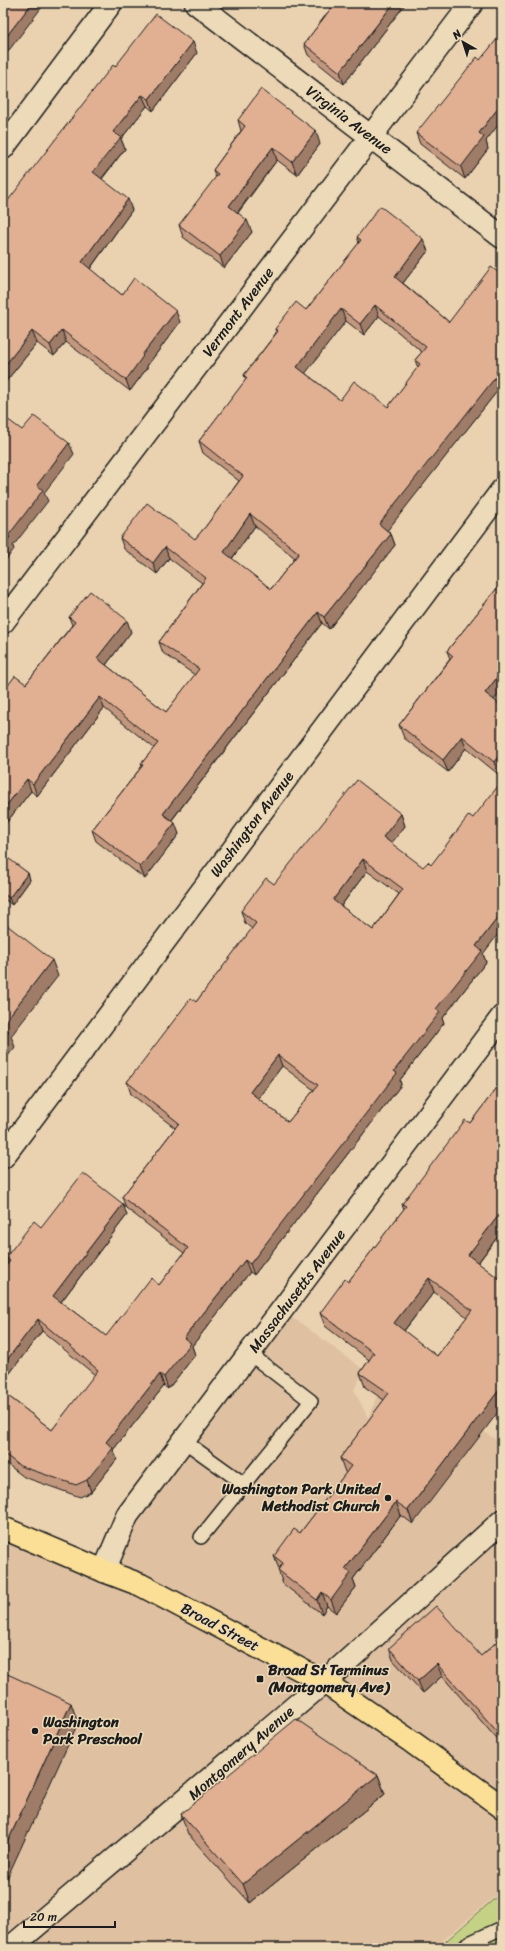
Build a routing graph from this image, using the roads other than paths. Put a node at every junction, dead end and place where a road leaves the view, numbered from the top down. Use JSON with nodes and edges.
{"nodes":[{"id":1,"x":111,"y":3,"type":"edge"},
{"id":2,"x":196,"y":3,"type":"edge"},
{"id":3,"x":472,"y":3,"type":"edge"},
{"id":4,"x":371,"y":137,"type":"junction"},
{"id":5,"x":3,"y":148,"type":"edge"},
{"id":6,"x":502,"y":237,"type":"edge"},
{"id":7,"x":502,"y":490,"type":"edge"},
{"id":8,"x":3,"y":622,"type":"edge"},
{"id":9,"x":502,"y":1017,"type":"edge"},
{"id":10,"x":3,"y":1157,"type":"edge"},
{"id":11,"x":250,"y":1354,"type":"junction"},
{"id":12,"x":184,"y":1441,"type":"junction"},
{"id":13,"x":244,"y":1484,"type":"junction"},
{"id":14,"x":502,"y":1509,"type":"edge"},
{"id":15,"x":502,"y":1521,"type":"edge"},
{"id":16,"x":3,"y":1528,"type":"edge"},
{"id":17,"x":201,"y":1537,"type":"dead end"},
{"id":18,"x":475,"y":1546,"type":"junction"},
{"id":19,"x":104,"y":1571,"type":"junction"},
{"id":20,"x":324,"y":1682,"type":"junction"},
{"id":21,"x":502,"y":1807,"type":"edge"},
{"id":22,"x":502,"y":1928,"type":"edge"},
{"id":23,"x":10,"y":1948,"type":"edge"},
{"id":24,"x":464,"y":1948,"type":"edge"}],
"edges":[{"from":1,"to":5,"type":"street"},
{"from":2,"to":4,"type":"street","name":"Virginia Avenue"},
{"from":3,"to":4,"type":"street","name":"Vermont Avenue"},
{"from":4,"to":6,"type":"street","name":"Virginia Avenue"},
{"from":4,"to":8,"type":"street","name":"Vermont Avenue"},
{"from":7,"to":10,"type":"street","name":"Washington Avenue"},
{"from":9,"to":11,"type":"street","name":"Massachusetts Avenue"},
{"from":11,"to":12,"type":"street","name":"Massachusetts Avenue"},
{"from":11,"to":13,"type":"lane"},
{"from":12,"to":13,"type":"lane"},
{"from":12,"to":19,"type":"street","name":"Massachusetts Avenue"},
{"from":13,"to":17,"type":"lane"},
{"from":14,"to":18,"type":"street"},
{"from":15,"to":18,"type":"street","name":"Montgomery Avenue"},
{"from":16,"to":19,"type":"main road","name":"Broad Street"},
{"from":18,"to":20,"type":"street","name":"Montgomery Avenue"},
{"from":19,"to":20,"type":"main road","name":"Broad Street"},
{"from":20,"to":21,"type":"main road","name":"Broad Street"},
{"from":20,"to":23,"type":"street","name":"Montgomery Avenue"},
{"from":22,"to":24,"type":"lane"}]}
